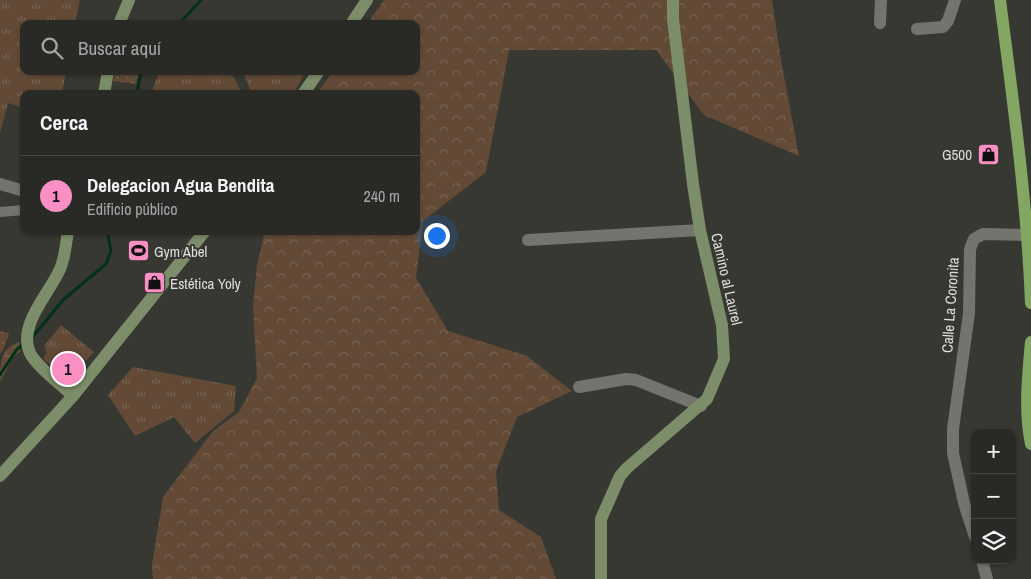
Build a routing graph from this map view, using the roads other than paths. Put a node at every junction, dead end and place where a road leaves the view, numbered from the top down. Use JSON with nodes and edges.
{"nodes":[{"id":1,"x":129,"y":0,"type":"edge"},
{"id":2,"x":367,"y":0,"type":"edge"},
{"id":3,"x":673,"y":0,"type":"edge"},
{"id":4,"x":881,"y":0,"type":"edge"},
{"id":5,"x":955,"y":0,"type":"edge"},
{"id":6,"x":1000,"y":0,"type":"edge"},
{"id":7,"x":121,"y":20,"type":"edge"},
{"id":8,"x":354,"y":20,"type":"edge"},
{"id":9,"x":880,"y":23,"type":"dead end"},
{"id":10,"x":917,"y":29,"type":"dead end"},
{"id":11,"x":107,"y":75,"type":"edge"},
{"id":12,"x":316,"y":75,"type":"edge"},
{"id":13,"x":105,"y":90,"type":"edge"},
{"id":14,"x":306,"y":90,"type":"edge"},
{"id":15,"x":0,"y":184,"type":"edge"},
{"id":16,"x":1027,"y":188,"type":"edge"},
{"id":17,"x":20,"y":190,"type":"edge"},
{"id":18,"x":20,"y":210,"type":"edge"},
{"id":19,"x":0,"y":212,"type":"edge"},
{"id":20,"x":700,"y":230,"type":"junction"},
{"id":21,"x":67,"y":235,"type":"edge"},
{"id":22,"x":202,"y":235,"type":"edge"},
{"id":23,"x":1028,"y":235,"type":"junction"},
{"id":24,"x":528,"y":240,"type":"dead end"},
{"id":25,"x":1031,"y":303,"type":"edge"},
{"id":26,"x":1031,"y":342,"type":"edge"},
{"id":27,"x":580,"y":387,"type":"dead end"},
{"id":28,"x":74,"y":396,"type":"junction"},
{"id":29,"x":700,"y":406,"type":"junction"},
{"id":30,"x":1031,"y":444,"type":"edge"},
{"id":31,"x":0,"y":476,"type":"edge"},
{"id":32,"x":971,"y":522,"type":"edge"},
{"id":33,"x":983,"y":564,"type":"edge"},
{"id":34,"x":601,"y":579,"type":"edge"},
{"id":35,"x":987,"y":579,"type":"edge"}],
"edges":[{"from":1,"to":7,"type":"main road"},
{"from":2,"to":8,"type":"main road"},
{"from":3,"to":20,"type":"main road","name":"Camino al Laurel"},
{"from":4,"to":9,"type":"street"},
{"from":5,"to":10,"type":"street"},
{"from":6,"to":16,"type":"main road"},
{"from":11,"to":13,"type":"main road"},
{"from":12,"to":14,"type":"main road"},
{"from":15,"to":17,"type":"street"},
{"from":16,"to":23,"type":"main road"},
{"from":18,"to":19,"type":"street"},
{"from":20,"to":24,"type":"street"},
{"from":20,"to":29,"type":"main road","name":"Camino al Laurel"},
{"from":21,"to":28,"type":"main road"},
{"from":22,"to":28,"type":"main road"},
{"from":23,"to":25,"type":"main road"},
{"from":23,"to":32,"type":"street","name":"Calle La Coronita"},
{"from":26,"to":30,"type":"main road"},
{"from":27,"to":29,"type":"street"},
{"from":28,"to":31,"type":"main road"},
{"from":29,"to":34,"type":"main road","name":"Camino al Laurel"},
{"from":33,"to":35,"type":"street"}]}
